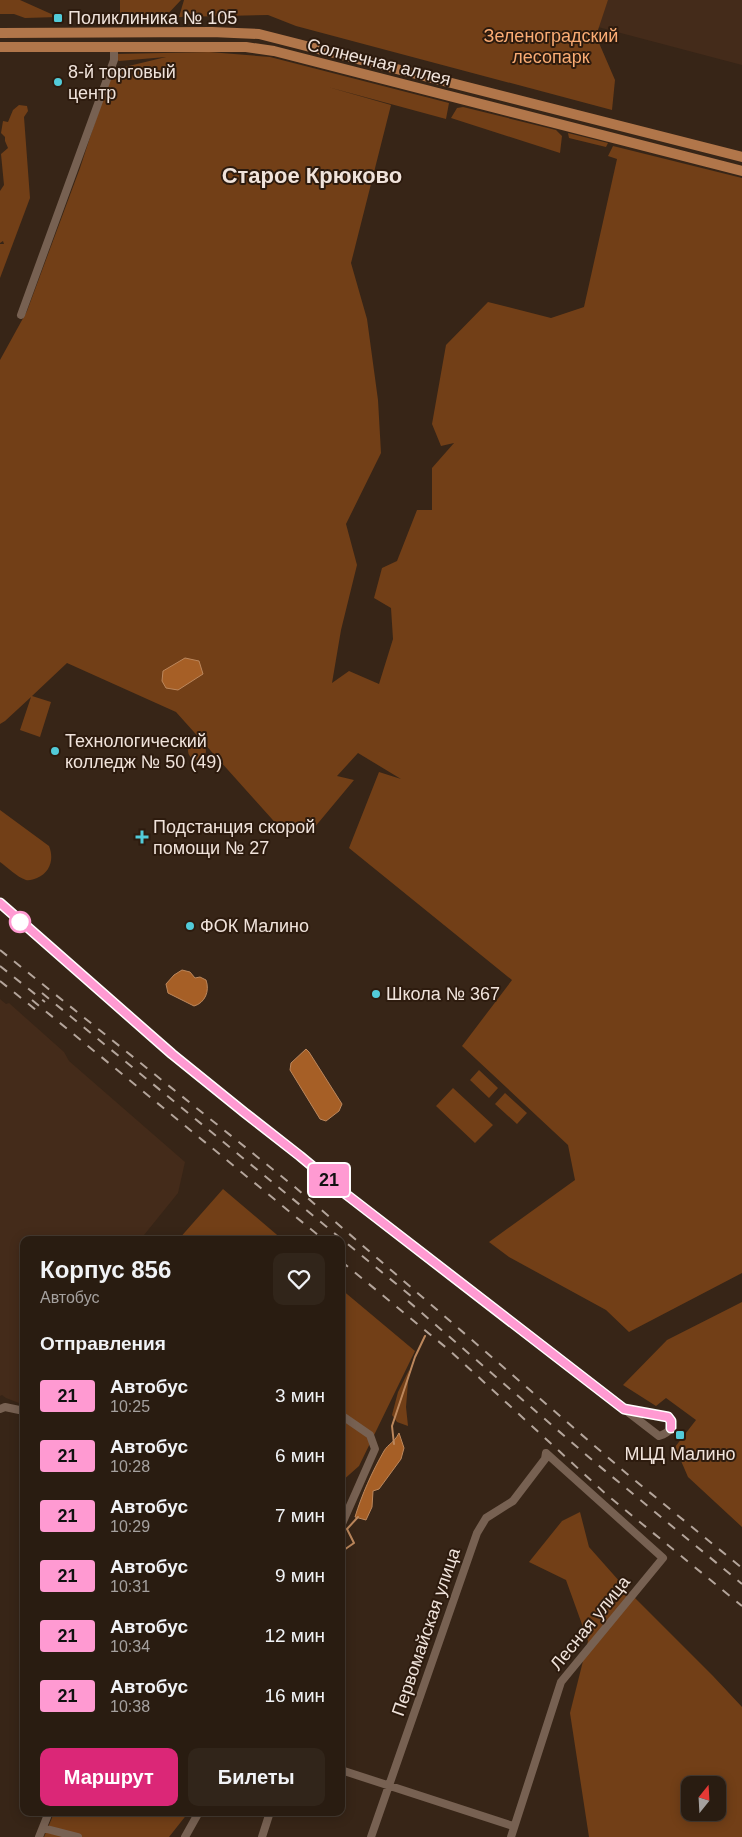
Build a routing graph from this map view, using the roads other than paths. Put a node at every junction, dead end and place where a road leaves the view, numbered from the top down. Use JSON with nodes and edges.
{"nodes":[{"id":1,"x":0,"y":33,"type":"edge"},
{"id":2,"x":114,"y":46,"type":"junction"},
{"id":3,"x":0,"y":47,"type":"edge"},
{"id":4,"x":742,"y":156,"type":"edge"},
{"id":5,"x":742,"y":171,"type":"edge"},
{"id":6,"x":21,"y":316,"type":"dead end"},
{"id":7,"x":0,"y":903,"type":"edge"},
{"id":8,"x":0,"y":1409,"type":"edge"},
{"id":9,"x":624,"y":1409,"type":"junction"},
{"id":10,"x":20,"y":1410,"type":"edge"},
{"id":11,"x":345,"y":1418,"type":"edge"},
{"id":12,"x":345,"y":1517,"type":"edge"},
{"id":13,"x":663,"y":1558,"type":"joint"},
{"id":14,"x":345,"y":1771,"type":"edge"},
{"id":15,"x":388,"y":1786,"type":"junction"},
{"id":16,"x":48,"y":1816,"type":"edge"},
{"id":17,"x":197,"y":1816,"type":"edge"},
{"id":18,"x":269,"y":1816,"type":"edge"},
{"id":19,"x":513,"y":1826,"type":"junction"},
{"id":20,"x":43,"y":1828,"type":"junction"},
{"id":21,"x":39,"y":1837,"type":"edge"},
{"id":22,"x":78,"y":1837,"type":"edge"},
{"id":23,"x":185,"y":1837,"type":"edge"},
{"id":24,"x":262,"y":1837,"type":"edge"},
{"id":25,"x":371,"y":1837,"type":"edge"},
{"id":26,"x":510,"y":1837,"type":"edge"}],
"edges":[{"from":1,"to":4,"type":"main road","name":"Солнечная аллея"},
{"from":2,"to":3,"type":"main road","name":"Солнечная аллея"},
{"from":2,"to":5,"type":"main road","name":"Солнечная аллея"},
{"from":2,"to":6,"type":"street"},
{"from":7,"to":9,"type":"street"},
{"from":8,"to":10,"type":"street"},
{"from":9,"to":9,"type":"street"},
{"from":11,"to":12,"type":"street"},
{"from":13,"to":15,"type":"street","name":"Первомайская улица"},
{"from":13,"to":19,"type":"street","name":"Лесная улица"},
{"from":14,"to":15,"type":"street"},
{"from":15,"to":19,"type":"street"},
{"from":15,"to":25,"type":"street","name":"Первомайская улица"},
{"from":16,"to":20,"type":"street"},
{"from":17,"to":23,"type":"street"},
{"from":18,"to":24,"type":"street"},
{"from":19,"to":26,"type":"street","name":"Лесная улица"},
{"from":20,"to":21,"type":"street"},
{"from":20,"to":22,"type":"street"}]}
